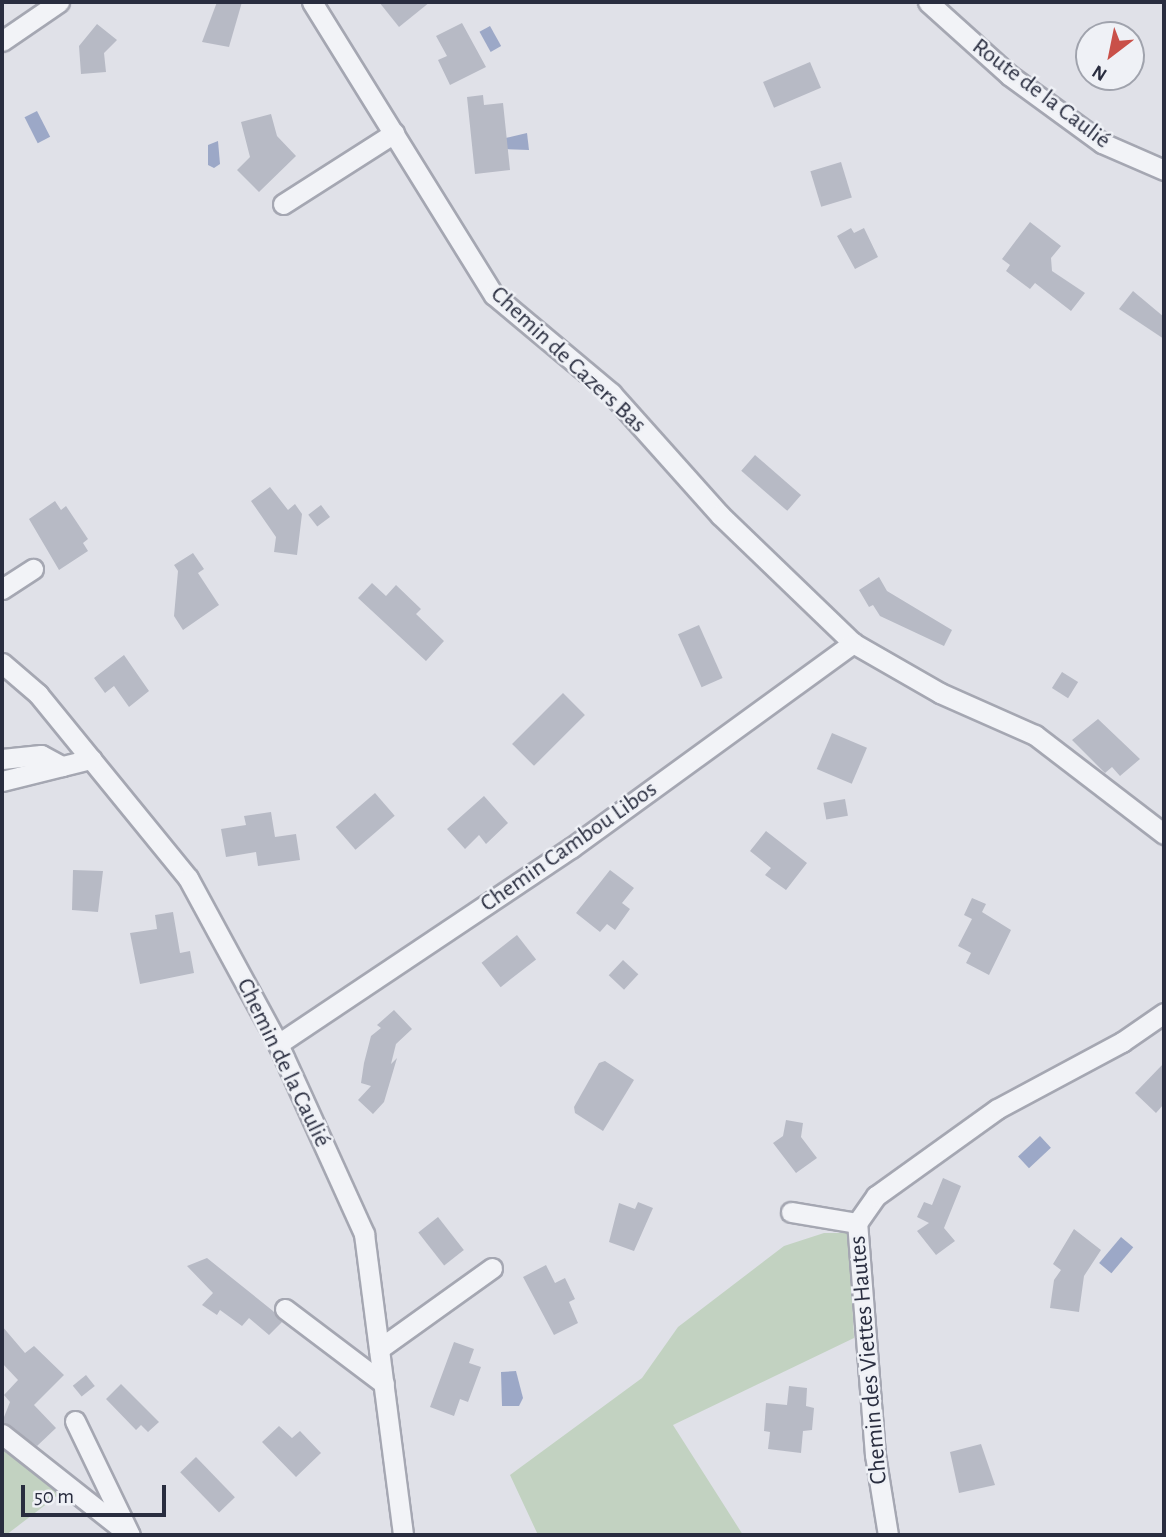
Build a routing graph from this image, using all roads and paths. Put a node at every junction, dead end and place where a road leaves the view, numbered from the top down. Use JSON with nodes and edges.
{"nodes":[{"id":1,"x":59,"y":2,"type":"edge"},
{"id":2,"x":312,"y":2,"type":"edge"},
{"id":3,"x":928,"y":2,"type":"edge"},
{"id":4,"x":2,"y":41,"type":"edge"},
{"id":5,"x":394,"y":133,"type":"junction"},
{"id":6,"x":1164,"y":170,"type":"edge"},
{"id":7,"x":283,"y":204,"type":"dead end"},
{"id":8,"x":33,"y":569,"type":"dead end"},
{"id":9,"x":2,"y":589,"type":"edge"},
{"id":10,"x":853,"y":643,"type":"junction"},
{"id":11,"x":2,"y":663,"type":"edge"},
{"id":12,"x":2,"y":759,"type":"edge"},
{"id":13,"x":91,"y":759,"type":"junction"},
{"id":14,"x":62,"y":766,"type":"junction"},
{"id":15,"x":2,"y":781,"type":"edge"},
{"id":16,"x":1164,"y":834,"type":"edge"},
{"id":17,"x":1164,"y":1013,"type":"edge"},
{"id":18,"x":278,"y":1044,"type":"junction"},
{"id":19,"x":791,"y":1212,"type":"dead end"},
{"id":20,"x":857,"y":1223,"type":"junction"},
{"id":21,"x":492,"y":1268,"type":"dead end"},
{"id":22,"x":285,"y":1309,"type":"dead end"},
{"id":23,"x":379,"y":1349,"type":"junction"},
{"id":24,"x":384,"y":1384,"type":"junction"},
{"id":25,"x":75,"y":1420,"type":"dead end"},
{"id":26,"x":2,"y":1434,"type":"edge"},
{"id":27,"x":130,"y":1535,"type":"edge"},
{"id":28,"x":402,"y":1535,"type":"edge"},
{"id":29,"x":888,"y":1535,"type":"edge"}],
"edges":[{"from":1,"to":4,"type":"street"},
{"from":2,"to":5,"type":"street","name":"Chemin de Cazers Bas"},
{"from":3,"to":6,"type":"street","name":"Route de la Caulié"},
{"from":5,"to":7,"type":"street"},
{"from":5,"to":10,"type":"street","name":"Chemin de Cazers Bas"},
{"from":8,"to":9,"type":"street"},
{"from":10,"to":16,"type":"street"},
{"from":10,"to":18,"type":"street","name":"Chemin Cambou Libos"},
{"from":11,"to":13,"type":"street","name":"Chemin de la Caulié"},
{"from":12,"to":14,"type":"street"},
{"from":13,"to":14,"type":"street"},
{"from":13,"to":18,"type":"street","name":"Chemin de la Caulié"},
{"from":14,"to":15,"type":"street"},
{"from":17,"to":20,"type":"street","name":"Chemin des Viettes Hautes"},
{"from":18,"to":23,"type":"street","name":"Chemin de la Caulié"},
{"from":19,"to":20,"type":"street"},
{"from":20,"to":29,"type":"street","name":"Chemin des Viettes Hautes"},
{"from":21,"to":23,"type":"street"},
{"from":22,"to":24,"type":"street"},
{"from":23,"to":24,"type":"street","name":"Chemin de la Caulié"},
{"from":24,"to":28,"type":"street","name":"Chemin de la Caulié"},
{"from":25,"to":27,"type":"street"},
{"from":26,"to":27,"type":"street"}]}
